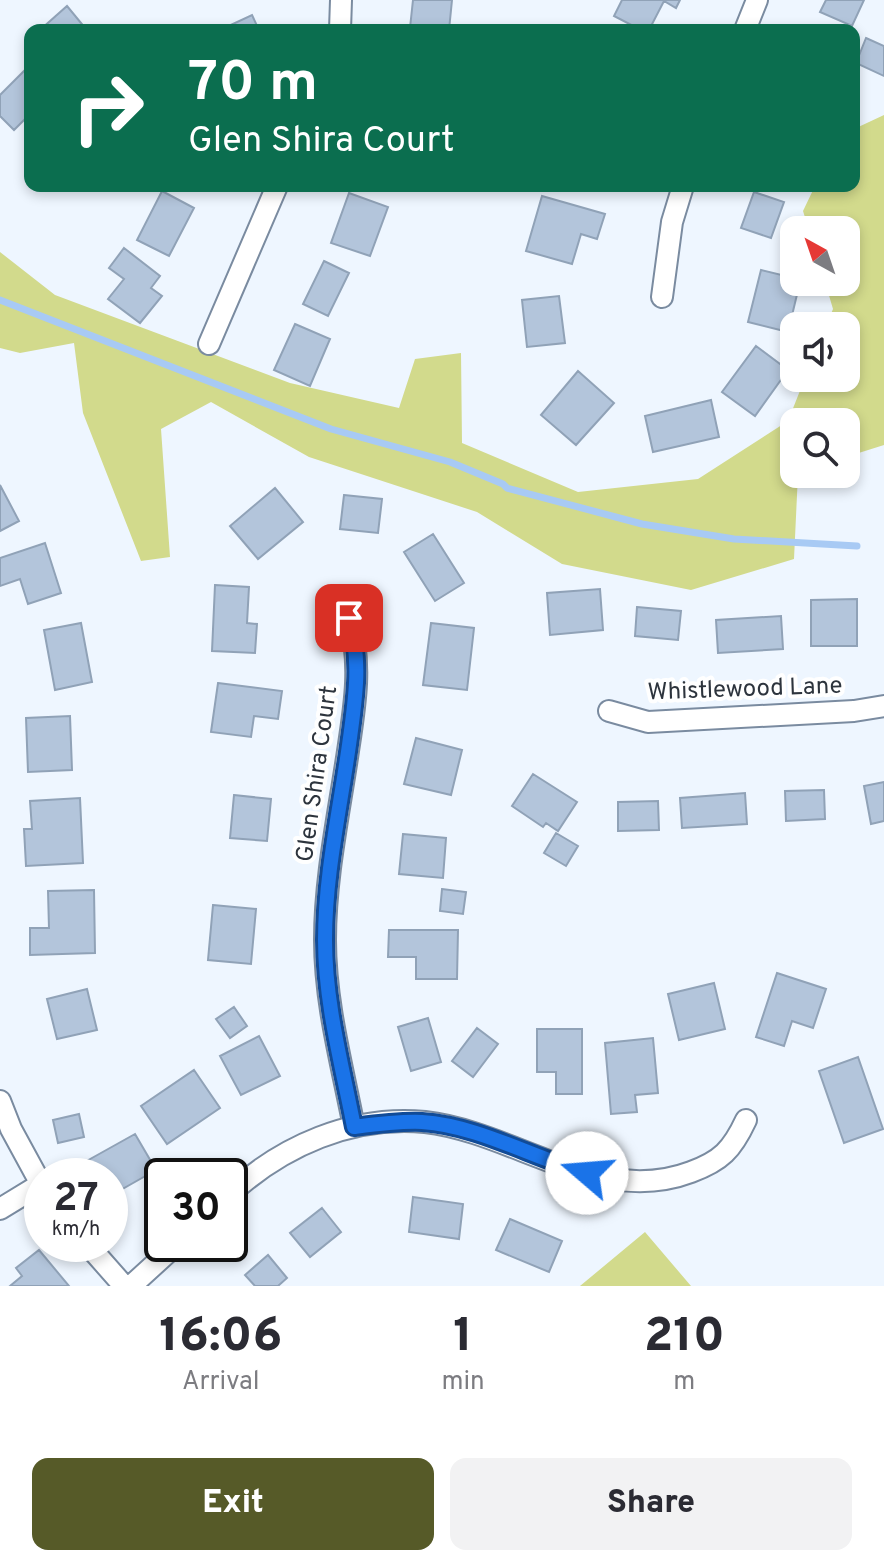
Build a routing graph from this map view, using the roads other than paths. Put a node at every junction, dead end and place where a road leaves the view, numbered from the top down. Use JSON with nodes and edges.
{"nodes":[{"id":1,"x":341,"y":0,"type":"edge"},
{"id":2,"x":757,"y":0,"type":"edge"},
{"id":3,"x":340,"y":24,"type":"edge"},
{"id":4,"x":747,"y":24,"type":"edge"},
{"id":5,"x":274,"y":192,"type":"edge"},
{"id":6,"x":681,"y":192,"type":"edge"},
{"id":7,"x":662,"y":297,"type":"dead end"},
{"id":8,"x":209,"y":344,"type":"dead end"},
{"id":9,"x":349,"y":618,"type":"dead end"},
{"id":10,"x":884,"y":706,"type":"edge"},
{"id":11,"x":609,"y":711,"type":"dead end"},
{"id":12,"x":0,"y":1101,"type":"edge"},
{"id":13,"x":746,"y":1120,"type":"dead end"},
{"id":14,"x":354,"y":1127,"type":"junction"},
{"id":15,"x":27,"y":1158,"type":"edge"},
{"id":16,"x":248,"y":1178,"type":"edge"},
{"id":17,"x":24,"y":1195,"type":"edge"},
{"id":18,"x":0,"y":1209,"type":"edge"},
{"id":19,"x":103,"y":1262,"type":"edge"},
{"id":20,"x":157,"y":1262,"type":"edge"},
{"id":21,"x":124,"y":1286,"type":"edge"},
{"id":22,"x":131,"y":1286,"type":"edge"}],
"edges":[{"from":1,"to":3,"type":"street"},
{"from":2,"to":4,"type":"street"},
{"from":5,"to":8,"type":"street"},
{"from":6,"to":7,"type":"street"},
{"from":9,"to":14,"type":"street","name":"Glen Shira Court"},
{"from":10,"to":11,"type":"street","name":"Whistlewood Lane"},
{"from":12,"to":15,"type":"street"},
{"from":13,"to":14,"type":"street"},
{"from":14,"to":16,"type":"street"},
{"from":17,"to":18,"type":"street"},
{"from":19,"to":21,"type":"street"},
{"from":20,"to":22,"type":"street"}]}
